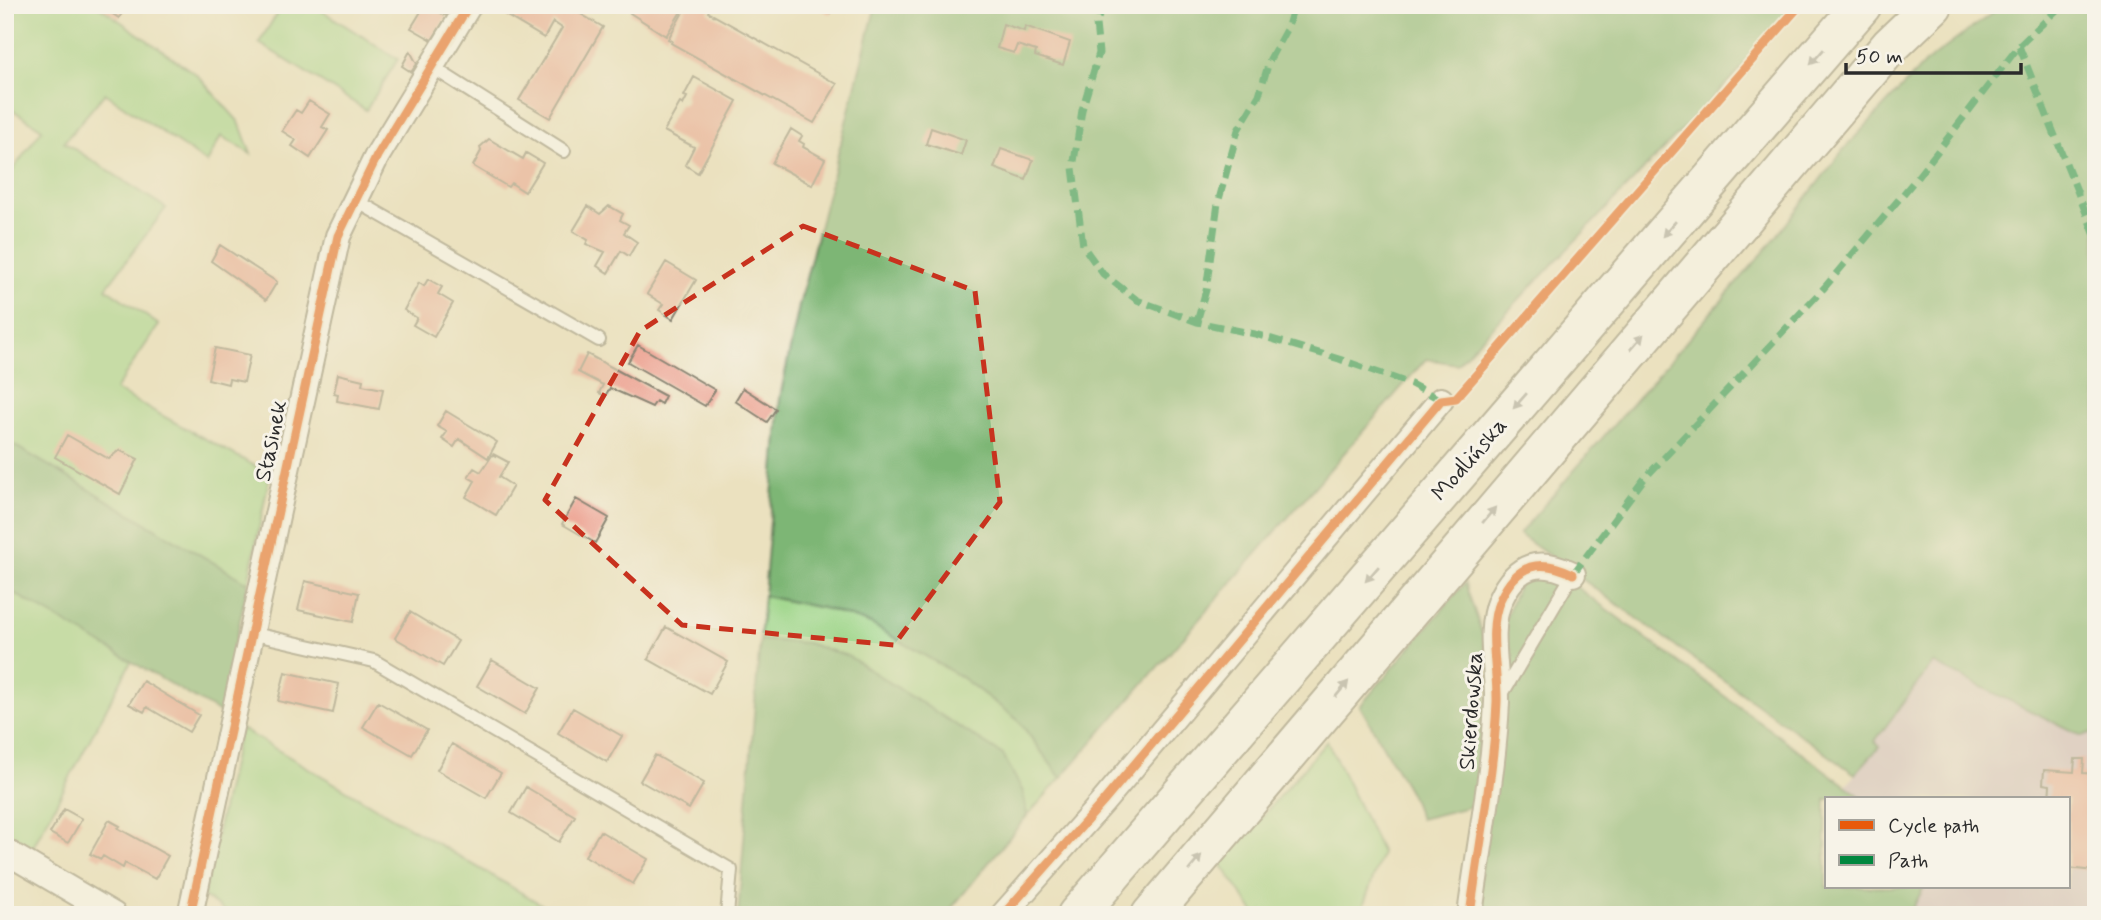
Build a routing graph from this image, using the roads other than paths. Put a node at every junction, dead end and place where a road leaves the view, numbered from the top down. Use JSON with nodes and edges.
{"nodes":[{"id":1,"x":469,"y":5,"type":"edge"},
{"id":2,"x":1862,"y":5,"type":"edge"},
{"id":3,"x":1933,"y":5,"type":"edge"},
{"id":4,"x":432,"y":68,"type":"junction"},
{"id":5,"x":564,"y":151,"type":"dead end"},
{"id":6,"x":355,"y":200,"type":"junction"},
{"id":7,"x":599,"y":341,"type":"dead end"},
{"id":8,"x":1441,"y":400,"type":"dead end"},
{"id":9,"x":1573,"y":574,"type":"joint"},
{"id":10,"x":250,"y":633,"type":"junction"},
{"id":11,"x":1497,"y":702,"type":"junction"},
{"id":12,"x":5,"y":851,"type":"edge"},
{"id":13,"x":114,"y":915,"type":"edge"},
{"id":14,"x":190,"y":915,"type":"edge"},
{"id":15,"x":727,"y":915,"type":"edge"},
{"id":16,"x":1003,"y":915,"type":"edge"},
{"id":17,"x":1077,"y":915,"type":"edge"},
{"id":18,"x":1151,"y":915,"type":"edge"},
{"id":19,"x":1470,"y":915,"type":"edge"}],
"edges":[{"from":1,"to":4,"type":"street","name":"Stasinek"},
{"from":2,"to":17,"type":"main road","name":"Modlińska","one_way":true},
{"from":18,"to":3,"type":"main road","one_way":true},
{"from":4,"to":5,"type":"lane"},
{"from":4,"to":6,"type":"street","name":"Stasinek"},
{"from":6,"to":7,"type":"lane"},
{"from":6,"to":10,"type":"street","name":"Stasinek"},
{"from":8,"to":16,"type":"street"},
{"from":9,"to":11,"type":"lane"},
{"from":9,"to":11,"type":"street","name":"Skierdowska"},
{"from":10,"to":14,"type":"street","name":"Stasinek"},
{"from":10,"to":15,"type":"lane"},
{"from":11,"to":19,"type":"street","name":"Skierdowska"},
{"from":12,"to":13,"type":"street"}]}
